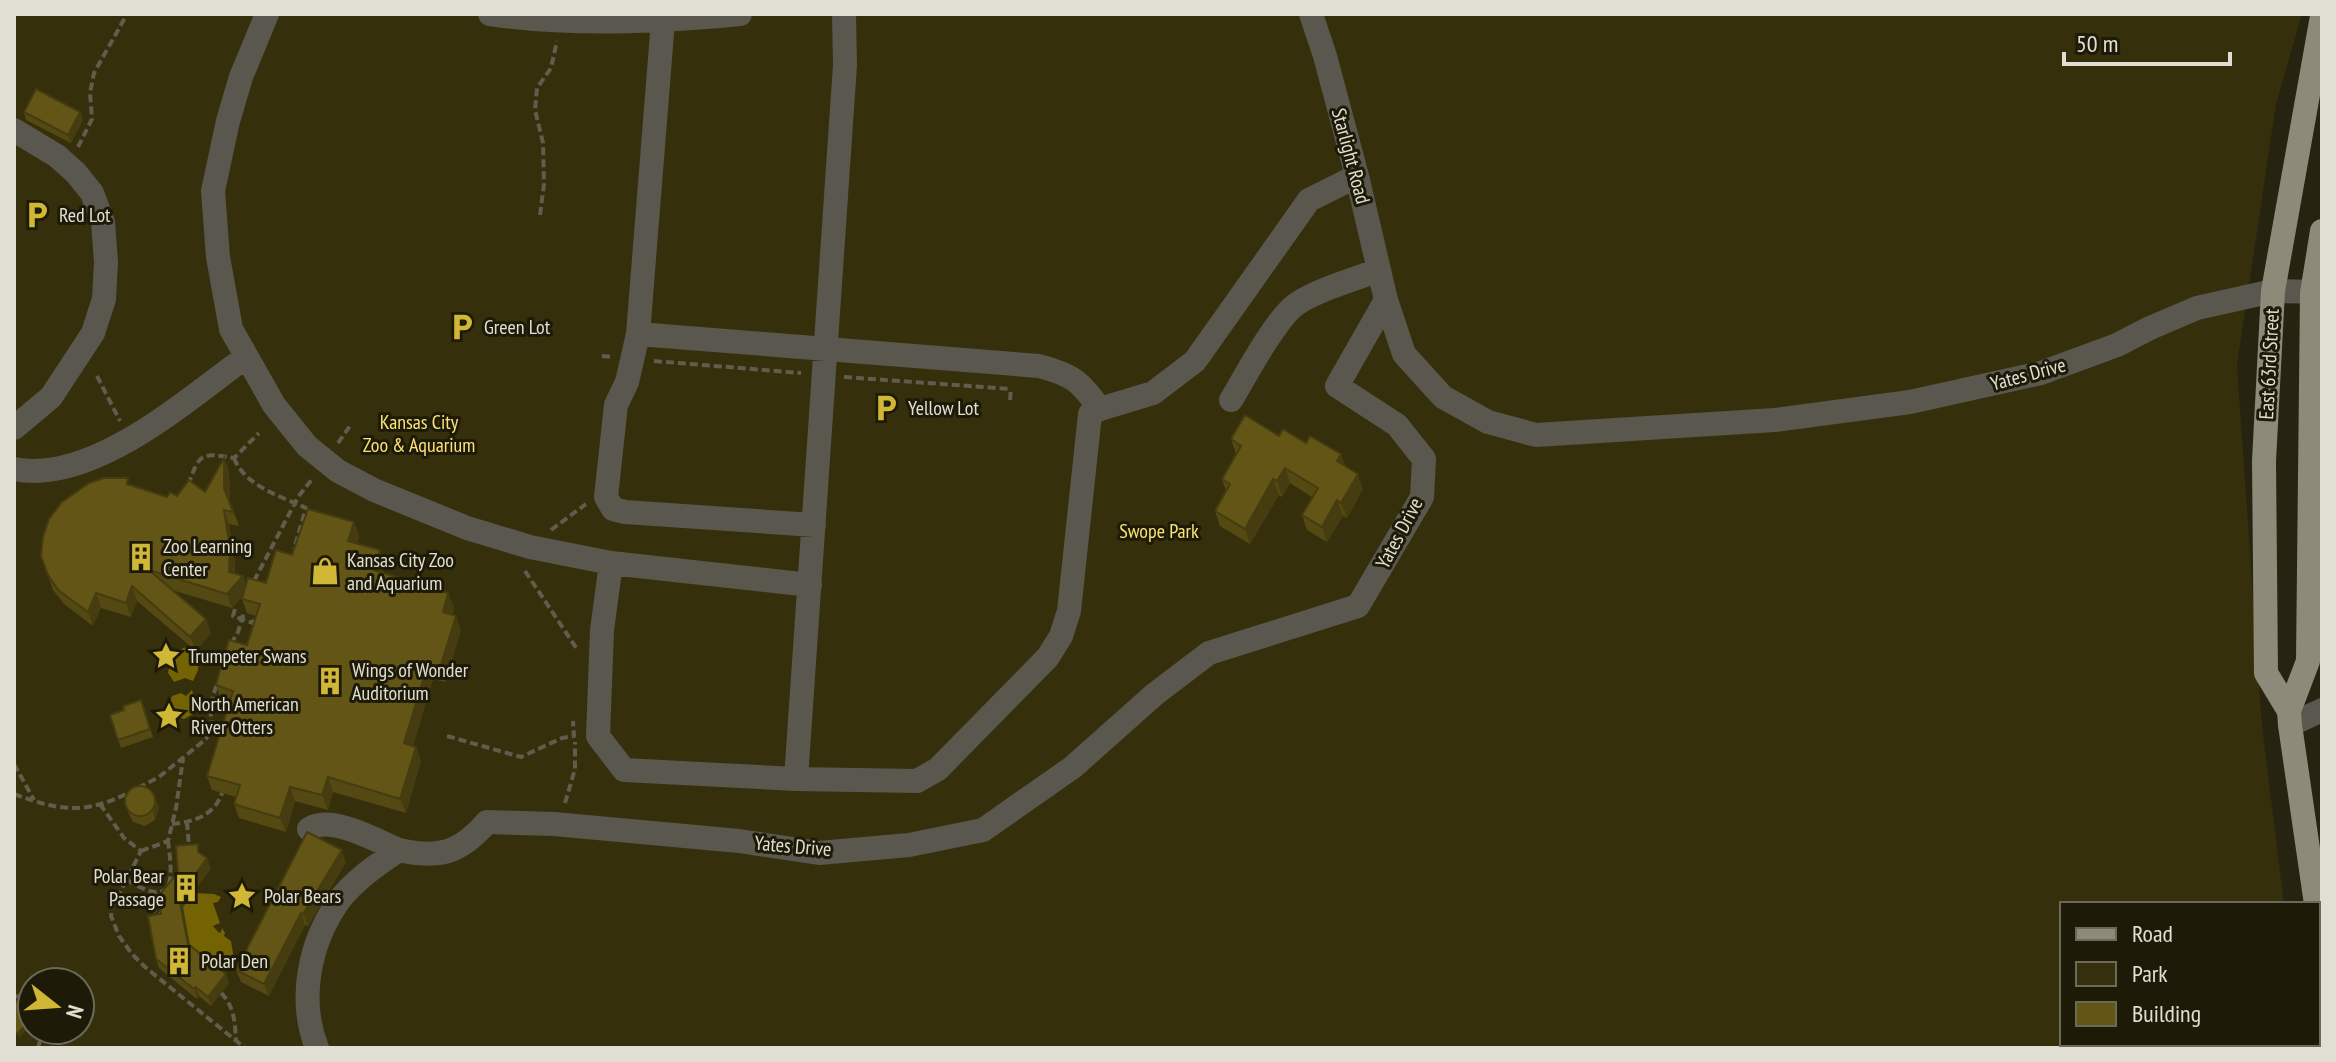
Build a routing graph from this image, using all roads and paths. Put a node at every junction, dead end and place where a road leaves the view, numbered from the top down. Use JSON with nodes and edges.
{"nodes":[{"id":1,"x":127,"y":14,"type":"edge"},
{"id":2,"x":267,"y":14,"type":"edge"},
{"id":3,"x":490,"y":14,"type":"edge"},
{"id":4,"x":740,"y":14,"type":"edge"},
{"id":5,"x":844,"y":14,"type":"edge"},
{"id":6,"x":1311,"y":14,"type":"edge"},
{"id":7,"x":2322,"y":16,"type":"edge"},
{"id":8,"x":663,"y":21,"type":"junction"},
{"id":9,"x":558,"y":34,"type":"dead end"},
{"id":10,"x":14,"y":130,"type":"edge"},
{"id":11,"x":78,"y":152,"type":"dead end"},
{"id":12,"x":1357,"y":176,"type":"junction"},
{"id":13,"x":540,"y":215,"type":"dead end"},
{"id":14,"x":2322,"y":231,"type":"edge"},
{"id":15,"x":1379,"y":270,"type":"junction"},
{"id":16,"x":2273,"y":291,"type":"junction"},
{"id":17,"x":2317,"y":293,"type":"edge"},
{"id":18,"x":1386,"y":300,"type":"junction"},
{"id":19,"x":638,"y":334,"type":"junction"},
{"id":20,"x":826,"y":349,"type":"junction"},
{"id":21,"x":246,"y":357,"type":"junction"},
{"id":22,"x":643,"y":360,"type":"dead end"},
{"id":23,"x":808,"y":373,"type":"dead end"},
{"id":24,"x":97,"y":376,"type":"dead end"},
{"id":25,"x":837,"y":376,"type":"dead end"},
{"id":26,"x":1011,"y":389,"type":"dead end"},
{"id":27,"x":1231,"y":400,"type":"dead end"},
{"id":28,"x":1100,"y":409,"type":"junction"},
{"id":29,"x":350,"y":426,"type":"dead end"},
{"id":30,"x":123,"y":427,"type":"dead end"},
{"id":31,"x":14,"y":428,"type":"edge"},
{"id":32,"x":259,"y":433,"type":"dead end"},
{"id":33,"x":336,"y":445,"type":"dead end"},
{"id":34,"x":234,"y":458,"type":"junction"},
{"id":35,"x":14,"y":469,"type":"edge"},
{"id":36,"x":314,"y":477,"type":"dead end"},
{"id":37,"x":181,"y":493,"type":"edge"},
{"id":38,"x":294,"y":503,"type":"junction"},
{"id":39,"x":587,"y":503,"type":"dead end"},
{"id":40,"x":814,"y":525,"type":"junction"},
{"id":41,"x":549,"y":531,"type":"dead end"},
{"id":42,"x":293,"y":552,"type":"edge"},
{"id":43,"x":611,"y":563,"type":"junction"},
{"id":44,"x":525,"y":571,"type":"dead end"},
{"id":45,"x":244,"y":580,"type":"edge"},
{"id":46,"x":253,"y":583,"type":"junction"},
{"id":47,"x":810,"y":585,"type":"junction"},
{"id":48,"x":264,"y":586,"type":"edge"},
{"id":49,"x":251,"y":591,"type":"edge"},
{"id":50,"x":235,"y":609,"type":"edge"},
{"id":51,"x":244,"y":612,"type":"edge"},
{"id":52,"x":255,"y":616,"type":"edge"},
{"id":53,"x":242,"y":619,"type":"junction"},
{"id":54,"x":228,"y":649,"type":"edge"},
{"id":55,"x":577,"y":663,"type":"dead end"},
{"id":56,"x":219,"y":675,"type":"edge"},
{"id":57,"x":2322,"y":710,"type":"edge"},
{"id":58,"x":574,"y":717,"type":"dead end"},
{"id":59,"x":2290,"y":718,"type":"junction"},
{"id":60,"x":2322,"y":726,"type":"edge"},
{"id":61,"x":447,"y":736,"type":"dead end"},
{"id":62,"x":574,"y":736,"type":"junction"},
{"id":63,"x":183,"y":759,"type":"junction"},
{"id":64,"x":14,"y":764,"type":"edge"},
{"id":65,"x":796,"y":779,"type":"junction"},
{"id":66,"x":222,"y":793,"type":"edge"},
{"id":67,"x":14,"y":794,"type":"edge"},
{"id":68,"x":36,"y":802,"type":"junction"},
{"id":69,"x":100,"y":804,"type":"junction"},
{"id":70,"x":564,"y":805,"type":"dead end"},
{"id":71,"x":187,"y":822,"type":"junction"},
{"id":72,"x":172,"y":824,"type":"junction"},
{"id":73,"x":309,"y":829,"type":"edge"},
{"id":74,"x":168,"y":841,"type":"junction"},
{"id":75,"x":399,"y":850,"type":"junction"},
{"id":76,"x":141,"y":851,"type":"junction"},
{"id":77,"x":189,"y":854,"type":"edge"},
{"id":78,"x":162,"y":878,"type":"dead end"},
{"id":79,"x":127,"y":880,"type":"junction"},
{"id":80,"x":170,"y":881,"type":"junction"},
{"id":81,"x":158,"y":893,"type":"junction"},
{"id":82,"x":2316,"y":902,"type":"edge"},
{"id":83,"x":163,"y":914,"type":"edge"},
{"id":84,"x":221,"y":993,"type":"edge"},
{"id":85,"x":236,"y":1042,"type":"junction"},
{"id":86,"x":245,"y":1048,"type":"edge"},
{"id":87,"x":317,"y":1048,"type":"edge"}],
"edges":[{"from":1,"to":11,"type":"path"},
{"from":2,"to":21,"type":"street"},
{"from":3,"to":8,"type":"street"},
{"from":4,"to":8,"type":"street"},
{"from":5,"to":20,"type":"street"},
{"from":6,"to":12,"type":"street","name":"Starlight Road"},
{"from":7,"to":16,"type":"main road","name":"East 63rd Street"},
{"from":8,"to":19,"type":"street"},
{"from":9,"to":13,"type":"path"},
{"from":10,"to":31,"type":"street"},
{"from":12,"to":15,"type":"street","name":"Starlight Road"},
{"from":12,"to":28,"type":"street"},
{"from":14,"to":17,"type":"main road","name":"East 63rd Street"},
{"from":15,"to":18,"type":"street","name":"Starlight Road"},
{"from":15,"to":27,"type":"street"},
{"from":16,"to":17,"type":"street","name":"Yates Drive"},
{"from":16,"to":18,"type":"street","name":"Yates Drive"},
{"from":16,"to":59,"type":"main road","name":"East 63rd Street"},
{"from":17,"to":59,"type":"main road","name":"East 63rd Street"},
{"from":18,"to":75,"type":"street","name":"Yates Drive"},
{"from":19,"to":20,"type":"street"},
{"from":19,"to":40,"type":"street"},
{"from":20,"to":28,"type":"street"},
{"from":20,"to":40,"type":"street"},
{"from":21,"to":35,"type":"street"},
{"from":21,"to":43,"type":"street"},
{"from":22,"to":23,"type":"path"},
{"from":24,"to":30,"type":"path"},
{"from":25,"to":26,"type":"path"},
{"from":28,"to":65,"type":"street"},
{"from":29,"to":33,"type":"path"},
{"from":32,"to":34,"type":"path"},
{"from":34,"to":37,"type":"path"},
{"from":34,"to":38,"type":"path"},
{"from":36,"to":38,"type":"path"},
{"from":38,"to":42,"type":"path"},
{"from":38,"to":46,"type":"path"},
{"from":39,"to":41,"type":"path"},
{"from":40,"to":47,"type":"street"},
{"from":43,"to":47,"type":"street"},
{"from":43,"to":65,"type":"street"},
{"from":44,"to":55,"type":"path"},
{"from":45,"to":46,"type":"path"},
{"from":46,"to":48,"type":"path"},
{"from":46,"to":49,"type":"path"},
{"from":47,"to":65,"type":"street"},
{"from":50,"to":53,"type":"path"},
{"from":51,"to":53,"type":"path"},
{"from":52,"to":53,"type":"path"},
{"from":53,"to":54,"type":"path"},
{"from":56,"to":63,"type":"path"},
{"from":57,"to":59,"type":"street"},
{"from":58,"to":62,"type":"path"},
{"from":59,"to":60,"type":"street"},
{"from":59,"to":82,"type":"main road","name":"East 63rd Street"},
{"from":61,"to":62,"type":"path"},
{"from":62,"to":70,"type":"path"},
{"from":63,"to":69,"type":"path"},
{"from":63,"to":72,"type":"path"},
{"from":64,"to":68,"type":"path"},
{"from":66,"to":71,"type":"path"},
{"from":67,"to":68,"type":"path"},
{"from":68,"to":69,"type":"path"},
{"from":69,"to":76,"type":"path"},
{"from":71,"to":72,"type":"path"},
{"from":71,"to":77,"type":"path"},
{"from":72,"to":74,"type":"path"},
{"from":73,"to":75,"type":"street"},
{"from":74,"to":76,"type":"path"},
{"from":74,"to":80,"type":"path"},
{"from":75,"to":87,"type":"street"},
{"from":76,"to":79,"type":"path"},
{"from":78,"to":80,"type":"path"},
{"from":79,"to":81,"type":"path"},
{"from":79,"to":85,"type":"path"},
{"from":80,"to":81,"type":"path"},
{"from":81,"to":83,"type":"path"},
{"from":84,"to":85,"type":"path"},
{"from":85,"to":86,"type":"path"}]}
